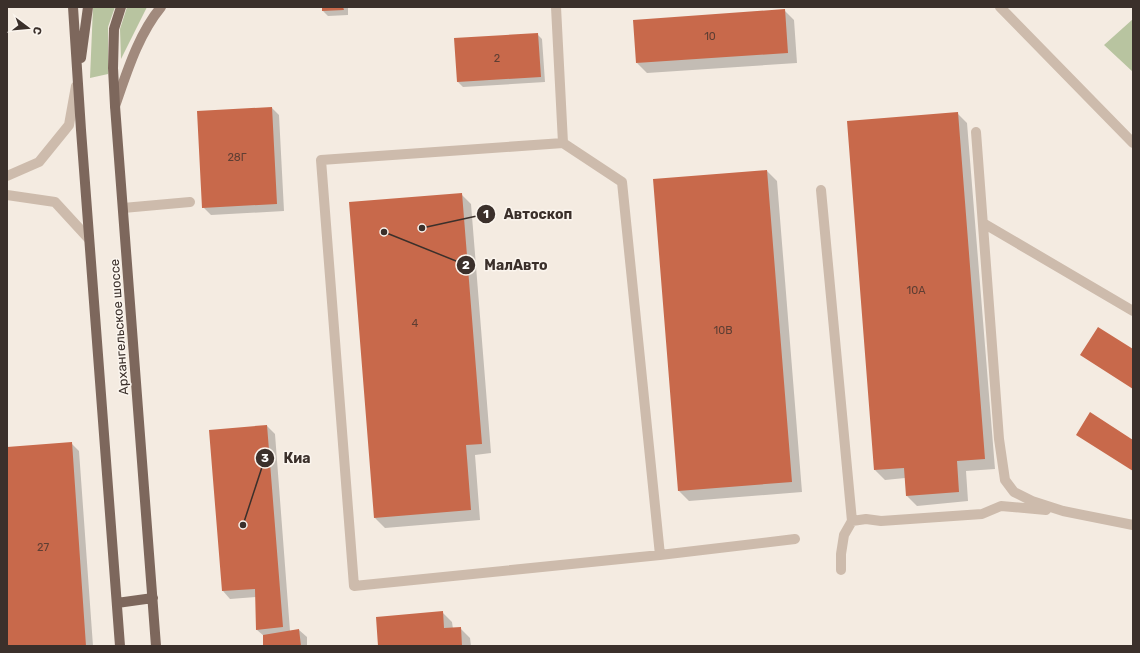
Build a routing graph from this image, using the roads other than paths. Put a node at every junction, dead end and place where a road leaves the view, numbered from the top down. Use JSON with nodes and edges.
{"nodes":[{"id":1,"x":73,"y":7,"type":"edge"},
{"id":2,"x":88,"y":7,"type":"edge"},
{"id":3,"x":121,"y":7,"type":"edge"},
{"id":4,"x":161,"y":7,"type":"edge"},
{"id":5,"x":556,"y":7,"type":"edge"},
{"id":6,"x":1000,"y":7,"type":"edge"},
{"id":7,"x":78,"y":80,"type":"junction"},
{"id":8,"x":115,"y":106,"type":"junction"},
{"id":9,"x":976,"y":132,"type":"dead end"},
{"id":10,"x":563,"y":143,"type":"junction"},
{"id":11,"x":1133,"y":143,"type":"edge"},
{"id":12,"x":7,"y":176,"type":"edge"},
{"id":13,"x":821,"y":190,"type":"dead end"},
{"id":14,"x":7,"y":195,"type":"edge"},
{"id":15,"x":190,"y":202,"type":"dead end"},
{"id":16,"x":123,"y":208,"type":"junction"},
{"id":17,"x":983,"y":223,"type":"junction"},
{"id":18,"x":89,"y":239,"type":"junction"},
{"id":19,"x":1133,"y":311,"type":"edge"},
{"id":20,"x":1063,"y":511,"type":"junction"},
{"id":21,"x":852,"y":521,"type":"junction"},
{"id":22,"x":1133,"y":525,"type":"edge"},
{"id":23,"x":794,"y":539,"type":"dead end"},
{"id":24,"x":660,"y":555,"type":"junction"},
{"id":25,"x":841,"y":570,"type":"dead end"},
{"id":26,"x":153,"y":598,"type":"junction"},
{"id":27,"x":117,"y":603,"type":"junction"},
{"id":28,"x":120,"y":646,"type":"edge"},
{"id":29,"x":156,"y":646,"type":"edge"}],
"edges":[{"from":1,"to":7,"type":"main road","name":"Архангельское шоссе"},
{"from":2,"to":7,"type":"main road"},
{"from":3,"to":8,"type":"main road","name":"Архангельское шоссе"},
{"from":4,"to":8,"type":"main road"},
{"from":5,"to":10,"type":"street"},
{"from":6,"to":11,"type":"street"},
{"from":7,"to":12,"type":"street"},
{"from":7,"to":18,"type":"main road","name":"Архангельское шоссе"},
{"from":8,"to":16,"type":"main road","name":"Архангельское шоссе"},
{"from":9,"to":17,"type":"street"},
{"from":10,"to":24,"type":"street"},
{"from":10,"to":24,"type":"street"},
{"from":13,"to":21,"type":"street"},
{"from":14,"to":18,"type":"street"},
{"from":15,"to":16,"type":"street"},
{"from":16,"to":26,"type":"main road","name":"Архангельское шоссе"},
{"from":17,"to":19,"type":"street"},
{"from":17,"to":20,"type":"street"},
{"from":18,"to":27,"type":"main road","name":"Архангельское шоссе"},
{"from":20,"to":21,"type":"street"},
{"from":20,"to":22,"type":"street"},
{"from":21,"to":25,"type":"street"},
{"from":23,"to":24,"type":"street"},
{"from":26,"to":27,"type":"main road"},
{"from":26,"to":29,"type":"main road","name":"Архангельское шоссе"},
{"from":27,"to":28,"type":"main road","name":"Архангельское шоссе"}]}
